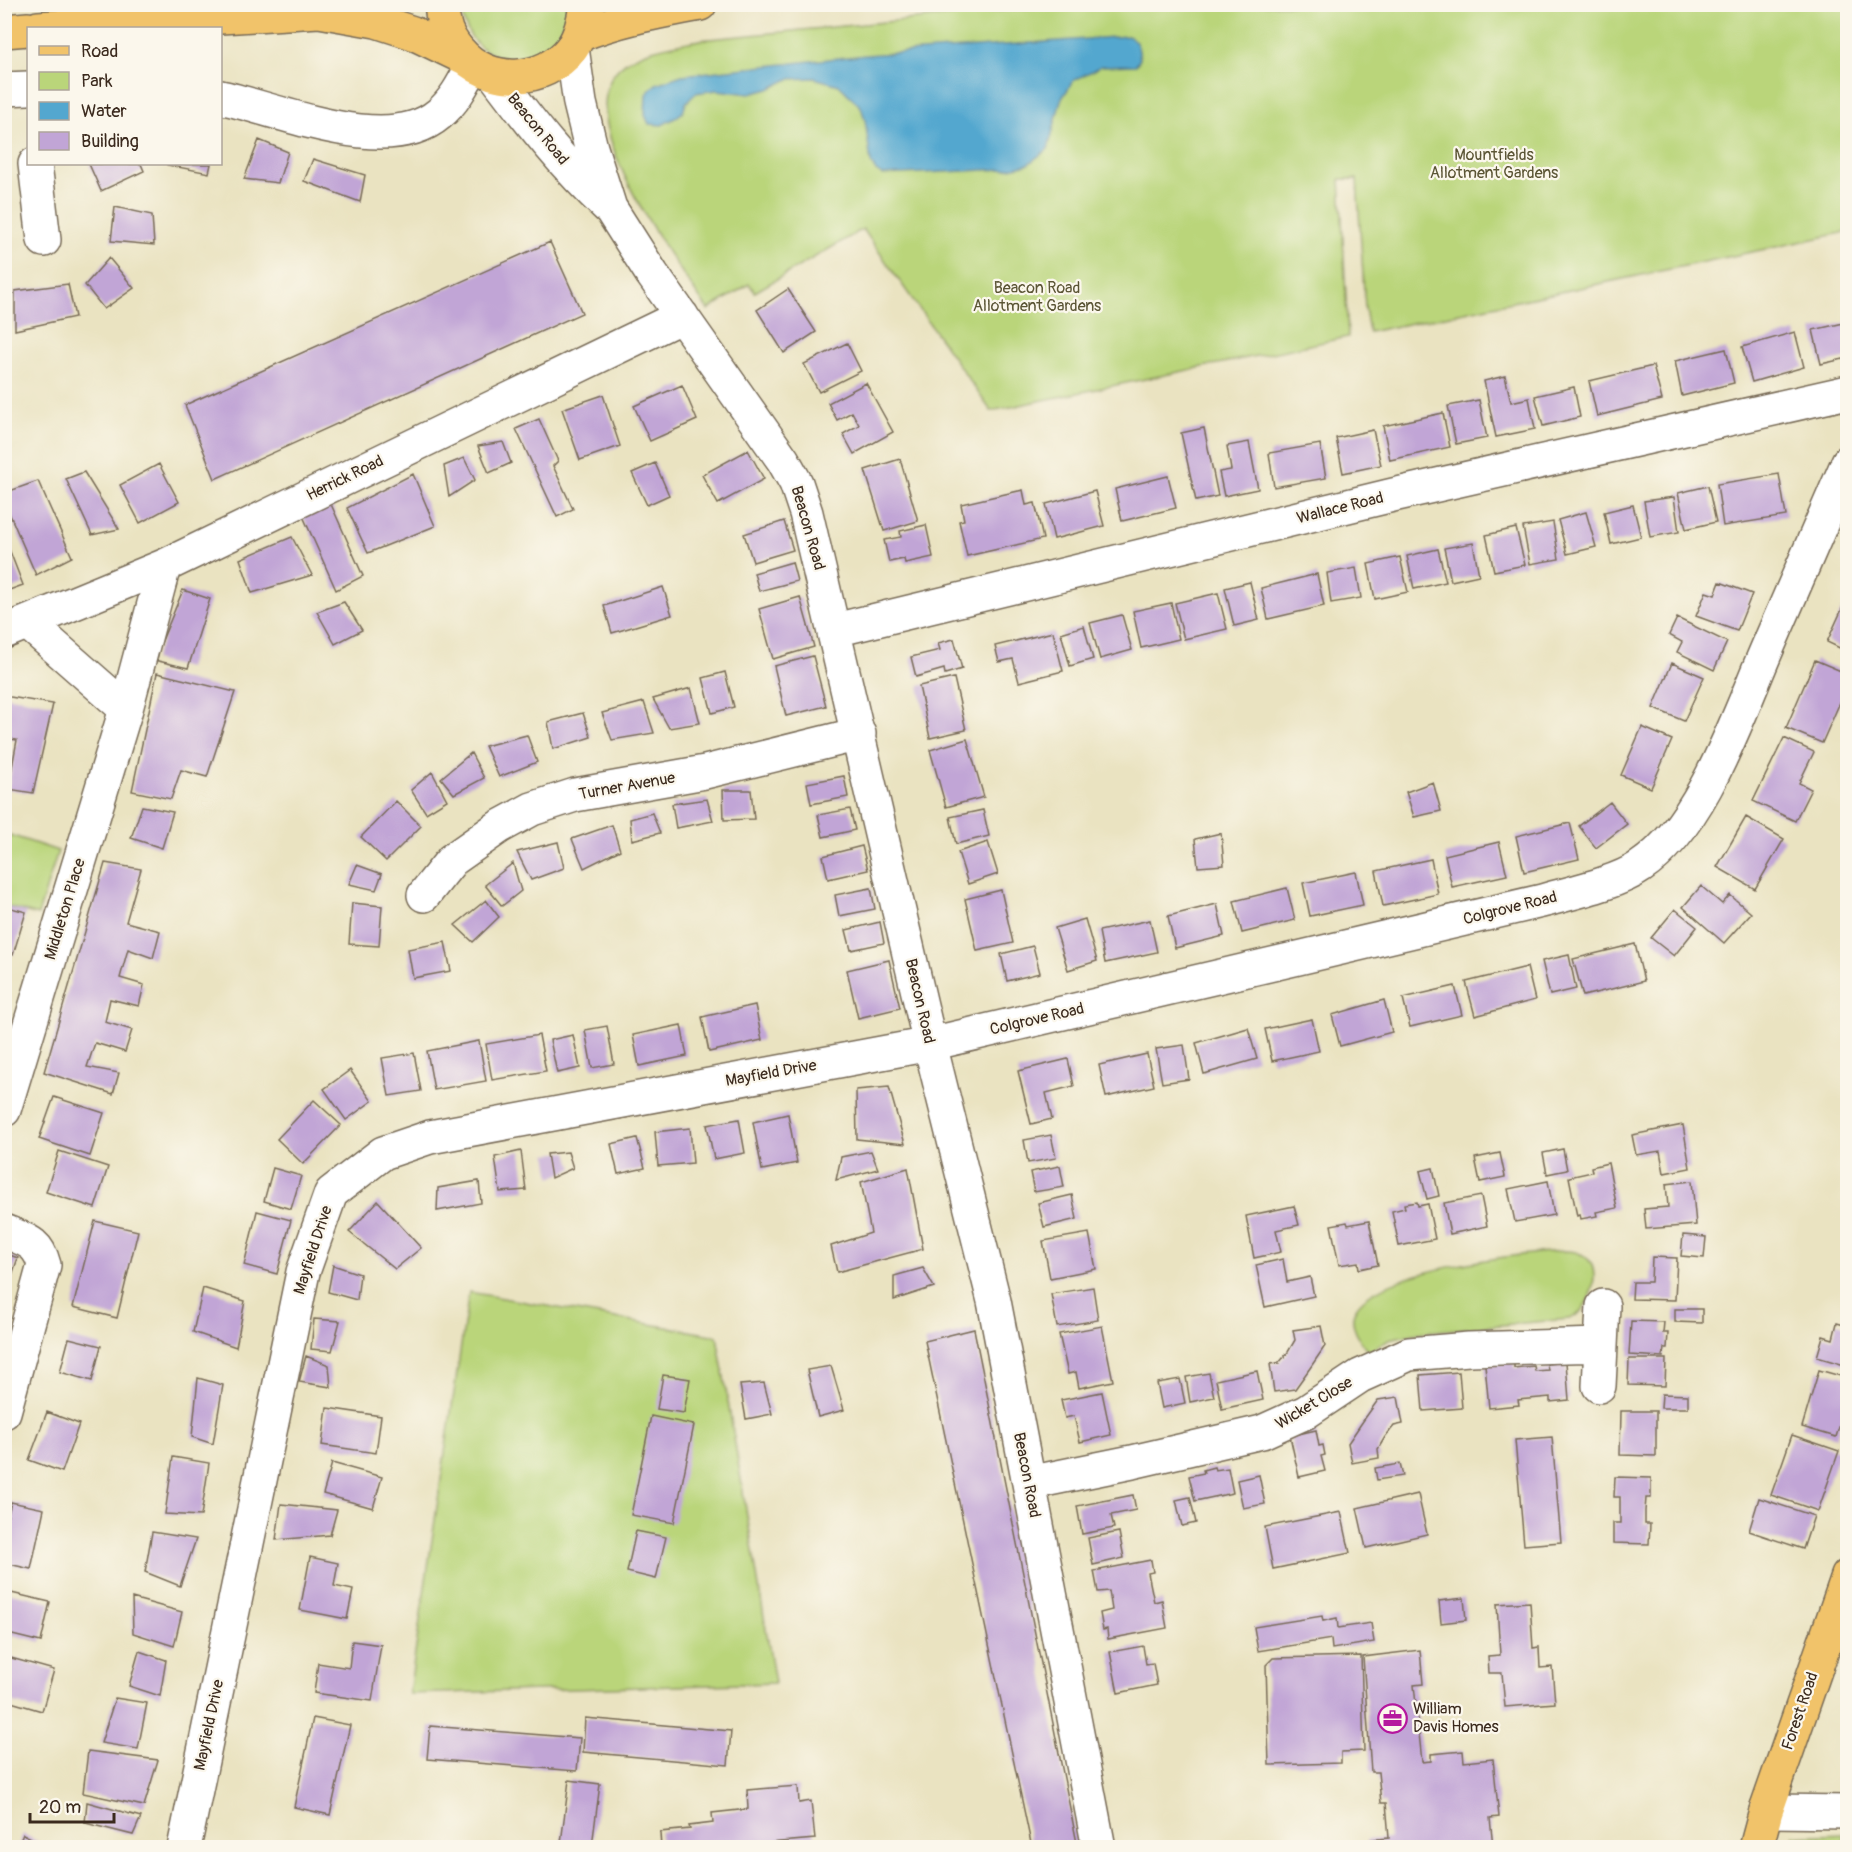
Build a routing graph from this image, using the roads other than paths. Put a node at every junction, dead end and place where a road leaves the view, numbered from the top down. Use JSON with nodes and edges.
{"nodes":[{"id":1,"x":441,"y":4,"type":"edge"},
{"id":2,"x":700,"y":4,"type":"edge"},
{"id":3,"x":331,"y":8,"type":"edge"},
{"id":4,"x":53,"y":27,"type":"edge"},
{"id":5,"x":27,"y":29,"type":"edge"},
{"id":6,"x":579,"y":29,"type":"edge"},
{"id":7,"x":4,"y":31,"type":"edge"},
{"id":8,"x":477,"y":66,"type":"junction"},
{"id":9,"x":222,"y":98,"type":"edge"},
{"id":10,"x":35,"y":165,"type":"edge"},
{"id":11,"x":610,"y":208,"type":"junction"},
{"id":12,"x":44,"y":241,"type":"dead end"},
{"id":13,"x":682,"y":316,"type":"junction"},
{"id":14,"x":1848,"y":393,"type":"edge"},
{"id":15,"x":1848,"y":462,"type":"edge"},
{"id":16,"x":164,"y":566,"type":"junction"},
{"id":17,"x":16,"y":628,"type":"edge"},
{"id":18,"x":834,"y":630,"type":"junction"},
{"id":19,"x":126,"y":709,"type":"junction"},
{"id":20,"x":859,"y":734,"type":"junction"},
{"id":21,"x":424,"y":895,"type":"dead end"},
{"id":22,"x":930,"y":1044,"type":"junction"},
{"id":23,"x":4,"y":1110,"type":"edge"},
{"id":24,"x":4,"y":1231,"type":"edge"},
{"id":25,"x":1603,"y":1306,"type":"dead end"},
{"id":26,"x":1600,"y":1346,"type":"junction"},
{"id":27,"x":1599,"y":1386,"type":"dead end"},
{"id":28,"x":4,"y":1412,"type":"edge"},
{"id":29,"x":1029,"y":1483,"type":"junction"},
{"id":30,"x":1848,"y":1576,"type":"edge"},
{"id":31,"x":1766,"y":1811,"type":"junction"},
{"id":32,"x":1848,"y":1812,"type":"edge"},
{"id":33,"x":184,"y":1848,"type":"edge"},
{"id":34,"x":1100,"y":1848,"type":"edge"},
{"id":35,"x":1756,"y":1848,"type":"edge"}],
"edges":[{"from":1,"to":8,"type":"main road"},
{"from":2,"to":6,"type":"main road"},
{"from":3,"to":4,"type":"main road"},
{"from":3,"to":8,"type":"main road"},
{"from":5,"to":7,"type":"main road"},
{"from":6,"to":8,"type":"main road"},
{"from":6,"to":11,"type":"street","name":"Beacon Road"},
{"from":8,"to":9,"type":"street"},
{"from":8,"to":11,"type":"street","name":"Beacon Road"},
{"from":10,"to":12,"type":"street"},
{"from":11,"to":13,"type":"street","name":"Beacon Road"},
{"from":13,"to":16,"type":"street","name":"Herrick Road"},
{"from":13,"to":18,"type":"street","name":"Beacon Road"},
{"from":14,"to":18,"type":"street","name":"Wallace Road"},
{"from":15,"to":22,"type":"street","name":"Colgrove Road"},
{"from":16,"to":17,"type":"street","name":"Herrick Road"},
{"from":16,"to":19,"type":"street","name":"Middleton Place"},
{"from":17,"to":19,"type":"street"},
{"from":18,"to":20,"type":"street","name":"Beacon Road"},
{"from":19,"to":23,"type":"street","name":"Middleton Place"},
{"from":20,"to":21,"type":"street","name":"Turner Avenue"},
{"from":20,"to":22,"type":"street","name":"Beacon Road"},
{"from":22,"to":29,"type":"street","name":"Beacon Road"},
{"from":22,"to":33,"type":"street","name":"Mayfield Drive"},
{"from":24,"to":28,"type":"street"},
{"from":25,"to":26,"type":"street"},
{"from":26,"to":27,"type":"street"},
{"from":26,"to":29,"type":"street","name":"Wicket Close"},
{"from":29,"to":34,"type":"street","name":"Beacon Road"},
{"from":30,"to":31,"type":"main road","name":"Forest Road"},
{"from":31,"to":32,"type":"street"},
{"from":31,"to":35,"type":"main road","name":"Forest Road"}]}
